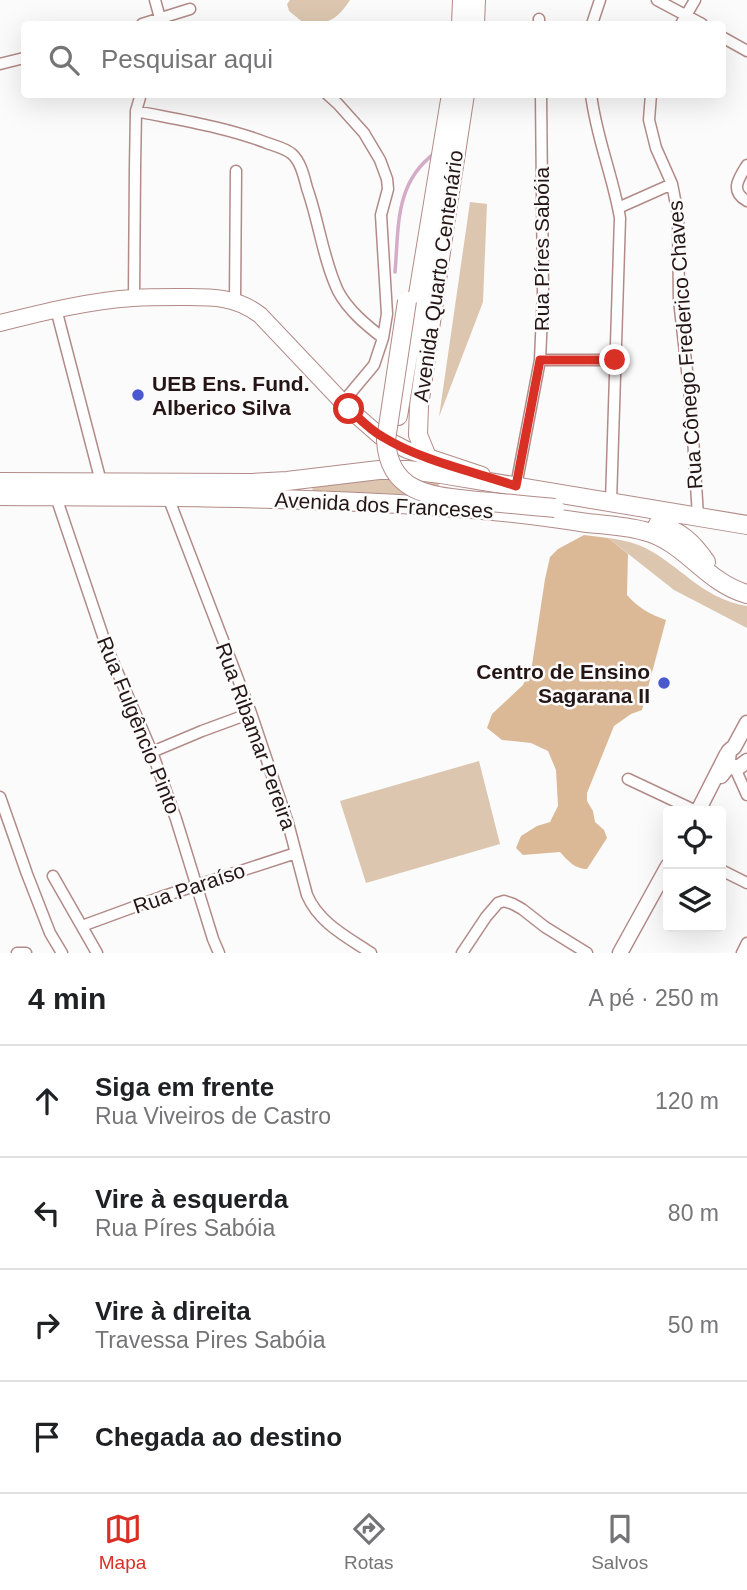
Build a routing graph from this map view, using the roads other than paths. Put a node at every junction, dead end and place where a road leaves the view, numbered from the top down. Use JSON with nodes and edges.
{"nodes":[{"id":1,"x":155,"y":0,"type":"edge"},
{"id":2,"x":462,"y":0,"type":"edge"},
{"id":3,"x":476,"y":0,"type":"edge"},
{"id":4,"x":600,"y":0,"type":"edge"},
{"id":5,"x":657,"y":0,"type":"edge"},
{"id":6,"x":695,"y":0,"type":"edge"},
{"id":7,"x":190,"y":9,"type":"dead end"},
{"id":8,"x":160,"y":18,"type":"junction"},
{"id":9,"x":684,"y":20,"type":"edge"},
{"id":10,"x":151,"y":21,"type":"edge"},
{"id":11,"x":461,"y":21,"type":"edge"},
{"id":12,"x":475,"y":21,"type":"edge"},
{"id":13,"x":594,"y":21,"type":"edge"},
{"id":14,"x":726,"y":39,"type":"edge"},
{"id":15,"x":747,"y":51,"type":"edge"},
{"id":16,"x":21,"y":59,"type":"edge"},
{"id":17,"x":0,"y":64,"type":"edge"},
{"id":18,"x":140,"y":98,"type":"edge"},
{"id":19,"x":331,"y":98,"type":"edge"},
{"id":20,"x":451,"y":98,"type":"edge"},
{"id":21,"x":464,"y":98,"type":"edge"},
{"id":22,"x":541,"y":98,"type":"edge"},
{"id":23,"x":592,"y":98,"type":"edge"},
{"id":24,"x":651,"y":98,"type":"edge"},
{"id":25,"x":136,"y":111,"type":"junction"},
{"id":26,"x":747,"y":165,"type":"edge"},
{"id":27,"x":236,"y":172,"type":"dead end"},
{"id":28,"x":672,"y":184,"type":"junction"},
{"id":29,"x":747,"y":201,"type":"edge"},
{"id":30,"x":618,"y":208,"type":"junction"},
{"id":31,"x":437,"y":229,"type":"junction"},
{"id":32,"x":134,"y":298,"type":"junction"},
{"id":33,"x":235,"y":301,"type":"junction"},
{"id":34,"x":56,"y":309,"type":"junction"},
{"id":35,"x":0,"y":323,"type":"edge"},
{"id":36,"x":383,"y":338,"type":"junction"},
{"id":37,"x":540,"y":360,"type":"junction"},
{"id":38,"x":615,"y":360,"type":"junction"},
{"id":39,"x":343,"y":402,"type":"junction"},
{"id":40,"x":380,"y":436,"type":"junction"},
{"id":41,"x":427,"y":457,"type":"junction"},
{"id":42,"x":0,"y":482,"type":"edge"},
{"id":43,"x":101,"y":482,"type":"junction"},
{"id":44,"x":516,"y":486,"type":"junction"},
{"id":45,"x":0,"y":496,"type":"edge"},
{"id":46,"x":56,"y":497,"type":"junction"},
{"id":47,"x":168,"y":497,"type":"junction"},
{"id":48,"x":611,"y":502,"type":"junction"},
{"id":49,"x":698,"y":516,"type":"junction"},
{"id":50,"x":747,"y":525,"type":"edge"},
{"id":51,"x":729,"y":587,"type":"junction"},
{"id":52,"x":747,"y":594,"type":"edge"},
{"id":53,"x":251,"y":713,"type":"junction"},
{"id":54,"x":747,"y":723,"type":"edge"},
{"id":55,"x":152,"y":752,"type":"junction"},
{"id":56,"x":737,"y":757,"type":"edge"},
{"id":57,"x":628,"y":779,"type":"dead end"},
{"id":58,"x":747,"y":795,"type":"edge"},
{"id":59,"x":0,"y":797,"type":"edge"},
{"id":60,"x":686,"y":806,"type":"edge"},
{"id":61,"x":700,"y":806,"type":"edge"},
{"id":62,"x":296,"y":853,"type":"junction"},
{"id":63,"x":666,"y":869,"type":"edge"},
{"id":64,"x":726,"y":872,"type":"edge"},
{"id":65,"x":53,"y":876,"type":"dead end"},
{"id":66,"x":747,"y":883,"type":"edge"},
{"id":67,"x":197,"y":886,"type":"junction"},
{"id":68,"x":82,"y":926,"type":"junction"},
{"id":69,"x":747,"y":943,"type":"edge"},
{"id":70,"x":17,"y":953,"type":"edge"},
{"id":71,"x":26,"y":953,"type":"edge"},
{"id":72,"x":62,"y":953,"type":"edge"},
{"id":73,"x":97,"y":953,"type":"edge"},
{"id":74,"x":219,"y":953,"type":"edge"},
{"id":75,"x":371,"y":953,"type":"edge"},
{"id":76,"x":462,"y":953,"type":"edge"},
{"id":77,"x":587,"y":953,"type":"edge"},
{"id":78,"x":620,"y":953,"type":"edge"},
{"id":79,"x":742,"y":953,"type":"edge"}],
"edges":[{"from":1,"to":8,"type":"street"},
{"from":2,"to":11,"type":"main road"},
{"from":3,"to":12,"type":"main road"},
{"from":4,"to":13,"type":"street"},
{"from":5,"to":9,"type":"street"},
{"from":6,"to":9,"type":"street"},
{"from":7,"to":8,"type":"street"},
{"from":8,"to":10,"type":"street"},
{"from":14,"to":15,"type":"street"},
{"from":16,"to":17,"type":"street"},
{"from":18,"to":25,"type":"street"},
{"from":19,"to":36,"type":"street"},
{"from":20,"to":31,"type":"main road","name":"Avenida Quarto Centenário"},
{"from":21,"to":31,"type":"main road","name":"Avenida Quarto Centenário"},
{"from":22,"to":37,"type":"street","name":"Rua Píres Sabóia"},
{"from":23,"to":30,"type":"street"},
{"from":24,"to":28,"type":"street","name":"Rua Cônego Frederico Chaves"},
{"from":25,"to":32,"type":"street"},
{"from":25,"to":36,"type":"street"},
{"from":26,"to":29,"type":"street"},
{"from":27,"to":33,"type":"street"},
{"from":28,"to":30,"type":"street"},
{"from":28,"to":49,"type":"street","name":"Rua Cônego Frederico Chaves"},
{"from":30,"to":38,"type":"street"},
{"from":31,"to":40,"type":"main road","name":"Avenida Quarto Centenário"},
{"from":31,"to":41,"type":"main road","name":"Avenida Quarto Centenário"},
{"from":31,"to":51,"type":"main road","bridge":true},
{"from":32,"to":33,"type":"main road"},
{"from":32,"to":34,"type":"main road"},
{"from":33,"to":39,"type":"main road"},
{"from":34,"to":35,"type":"main road"},
{"from":34,"to":43,"type":"street"},
{"from":36,"to":39,"type":"street"},
{"from":37,"to":38,"type":"street"},
{"from":37,"to":44,"type":"street","name":"Rua Píres Sabóia"},
{"from":38,"to":48,"type":"street"},
{"from":39,"to":40,"type":"main road"},
{"from":40,"to":41,"type":"main road"},
{"from":41,"to":44,"type":"main road"},
{"from":42,"to":43,"type":"main road","name":"Avenida dos Franceses"},
{"from":43,"to":44,"type":"main road","name":"Avenida dos Franceses"},
{"from":44,"to":48,"type":"main road","name":"Avenida dos Franceses"},
{"from":45,"to":46,"type":"main road","name":"Avenida dos Franceses"},
{"from":46,"to":47,"type":"main road","name":"Avenida dos Franceses"},
{"from":46,"to":55,"type":"street","name":"Rua Fulgêncio Pinto"},
{"from":47,"to":51,"type":"main road","name":"Avenida dos Franceses"},
{"from":47,"to":53,"type":"street","name":"Rua Ribamar Pereira"},
{"from":48,"to":49,"type":"main road","name":"Avenida dos Franceses"},
{"from":49,"to":50,"type":"main road","name":"Avenida dos Franceses"},
{"from":51,"to":52,"type":"main road","name":"Avenida dos Franceses"},
{"from":53,"to":55,"type":"street"},
{"from":53,"to":62,"type":"street","name":"Rua Ribamar Pereira"},
{"from":54,"to":56,"type":"street"},
{"from":55,"to":67,"type":"street","name":"Rua Fulgêncio Pinto"},
{"from":56,"to":58,"type":"street"},
{"from":56,"to":61,"type":"street"},
{"from":57,"to":60,"type":"street"},
{"from":59,"to":72,"type":"street"},
{"from":62,"to":67,"type":"street","name":"Rua Paraíso"},
{"from":62,"to":75,"type":"street","name":"Rua Ribamar Pereira"},
{"from":63,"to":78,"type":"street"},
{"from":64,"to":66,"type":"street"},
{"from":65,"to":68,"type":"street"},
{"from":67,"to":68,"type":"street","name":"Rua Paraíso"},
{"from":67,"to":74,"type":"street","name":"Rua Fulgêncio Pinto"},
{"from":68,"to":73,"type":"street"},
{"from":69,"to":79,"type":"street"},
{"from":70,"to":71,"type":"street"},
{"from":76,"to":77,"type":"street"}]}
